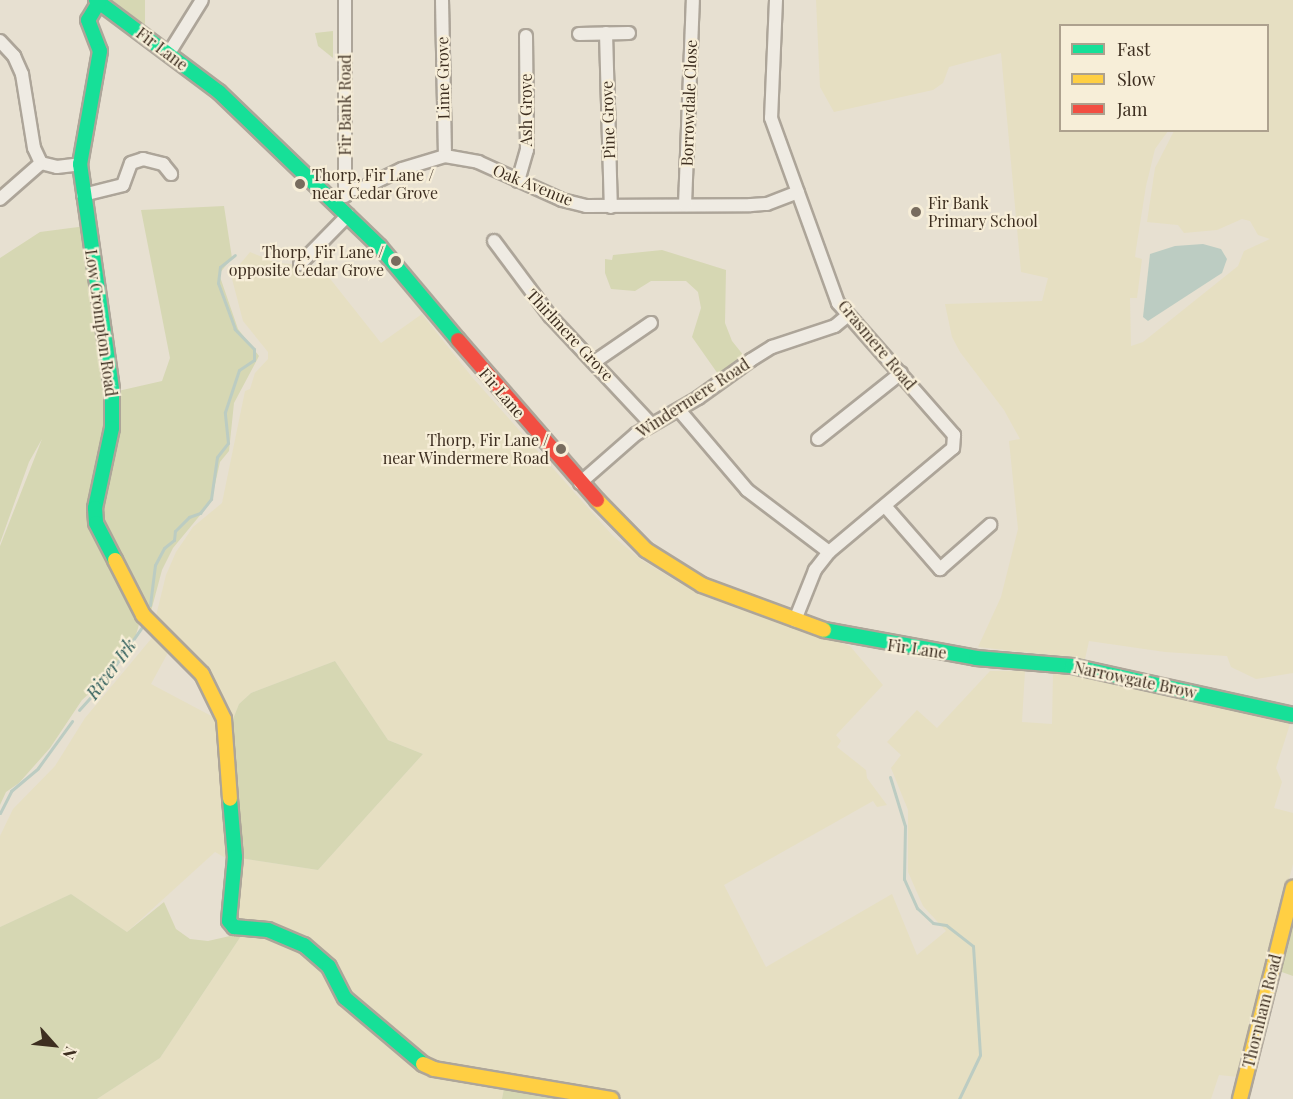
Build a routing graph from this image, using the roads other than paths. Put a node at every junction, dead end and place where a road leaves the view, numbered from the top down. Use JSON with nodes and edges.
{"nodes":[{"id":1,"x":202,"y":0,"type":"edge"},
{"id":2,"x":345,"y":0,"type":"edge"},
{"id":3,"x":442,"y":0,"type":"edge"},
{"id":4,"x":693,"y":0,"type":"edge"},
{"id":5,"x":776,"y":0,"type":"edge"},
{"id":6,"x":98,"y":1,"type":"edge"},
{"id":7,"x":606,"y":33,"type":"junction"},
{"id":8,"x":629,"y":33,"type":"dead end"},
{"id":9,"x":579,"y":34,"type":"dead end"},
{"id":10,"x":526,"y":36,"type":"dead end"},
{"id":11,"x":0,"y":41,"type":"edge"},
{"id":12,"x":169,"y":53,"type":"junction"},
{"id":13,"x":445,"y":156,"type":"junction"},
{"id":14,"x":41,"y":163,"type":"junction"},
{"id":15,"x":80,"y":164,"type":"junction"},
{"id":16,"x":171,"y":174,"type":"dead end"},
{"id":17,"x":518,"y":181,"type":"junction"},
{"id":18,"x":346,"y":190,"type":"junction"},
{"id":19,"x":798,"y":192,"type":"junction"},
{"id":20,"x":83,"y":195,"type":"junction"},
{"id":21,"x":0,"y":199,"type":"edge"},
{"id":22,"x":685,"y":205,"type":"junction"},
{"id":23,"x":611,"y":207,"type":"junction"},
{"id":24,"x":345,"y":212,"type":"junction"},
{"id":25,"x":494,"y":241,"type":"dead end"},
{"id":26,"x":300,"y":264,"type":"dead end"},
{"id":27,"x":849,"y":315,"type":"junction"},
{"id":28,"x":651,"y":323,"type":"dead end"},
{"id":29,"x":594,"y":362,"type":"junction"},
{"id":30,"x":901,"y":373,"type":"junction"},
{"id":31,"x":679,"y":410,"type":"junction"},
{"id":32,"x":651,"y":424,"type":"junction"},
{"id":33,"x":818,"y":439,"type":"dead end"},
{"id":34,"x":580,"y":483,"type":"junction"},
{"id":35,"x":885,"y":506,"type":"junction"},
{"id":36,"x":990,"y":525,"type":"dead end"},
{"id":37,"x":830,"y":552,"type":"junction"},
{"id":38,"x":795,"y":620,"type":"junction"},
{"id":39,"x":976,"y":658,"type":"joint"},
{"id":40,"x":1293,"y":715,"type":"edge"},
{"id":41,"x":1293,"y":888,"type":"edge"},
{"id":42,"x":611,"y":1099,"type":"edge"},
{"id":43,"x":1240,"y":1099,"type":"edge"}],
"edges":[{"from":1,"to":12,"type":"street"},
{"from":2,"to":18,"type":"street","name":"Fir Bank Road"},
{"from":3,"to":13,"type":"street","name":"Lime Grove"},
{"from":4,"to":22,"type":"street","name":"Borrowdale Close"},
{"from":5,"to":19,"type":"street","name":"Grasmere Road"},
{"from":6,"to":12,"type":"street","name":"Fir Lane"},
{"from":6,"to":15,"type":"street","name":"Low Crompton Road"},
{"from":7,"to":8,"type":"street"},
{"from":7,"to":9,"type":"street"},
{"from":7,"to":23,"type":"street","name":"Pine Grove"},
{"from":10,"to":17,"type":"street","name":"Ash Grove"},
{"from":11,"to":14,"type":"street"},
{"from":12,"to":24,"type":"street","name":"Fir Lane"},
{"from":13,"to":17,"type":"street","name":"Oak Avenue"},
{"from":13,"to":18,"type":"street","name":"Oak Avenue"},
{"from":14,"to":15,"type":"street"},
{"from":14,"to":21,"type":"street"},
{"from":15,"to":20,"type":"street","name":"Low Crompton Road"},
{"from":16,"to":20,"type":"street"},
{"from":17,"to":23,"type":"street","name":"Oak Avenue"},
{"from":18,"to":24,"type":"street","name":"Fir Bank Road"},
{"from":19,"to":22,"type":"street","name":"Oak Avenue"},
{"from":19,"to":27,"type":"street","name":"Grasmere Road"},
{"from":20,"to":42,"type":"street","name":"Low Crompton Road"},
{"from":22,"to":23,"type":"street","name":"Oak Avenue"},
{"from":24,"to":26,"type":"street"},
{"from":24,"to":34,"type":"street","name":"Fir Lane"},
{"from":25,"to":29,"type":"street","name":"Thirlmere Grove"},
{"from":27,"to":30,"type":"street","name":"Grasmere Road"},
{"from":27,"to":31,"type":"street","name":"Windermere Road"},
{"from":28,"to":29,"type":"street"},
{"from":29,"to":32,"type":"street","name":"Thirlmere Grove"},
{"from":30,"to":33,"type":"street"},
{"from":30,"to":35,"type":"street","name":"Grasmere Road"},
{"from":31,"to":32,"type":"street","name":"Windermere Road"},
{"from":31,"to":37,"type":"street"},
{"from":32,"to":34,"type":"street","name":"Windermere Road"},
{"from":34,"to":38,"type":"street","name":"Fir Lane"},
{"from":35,"to":36,"type":"street"},
{"from":35,"to":37,"type":"street","name":"Grasmere Road"},
{"from":37,"to":38,"type":"street","name":"Grasmere Road"},
{"from":38,"to":39,"type":"street","name":"Fir Lane"},
{"from":39,"to":40,"type":"street","name":"Narrowgate Brow"},
{"from":41,"to":43,"type":"street","name":"Thornham Road"}]}
